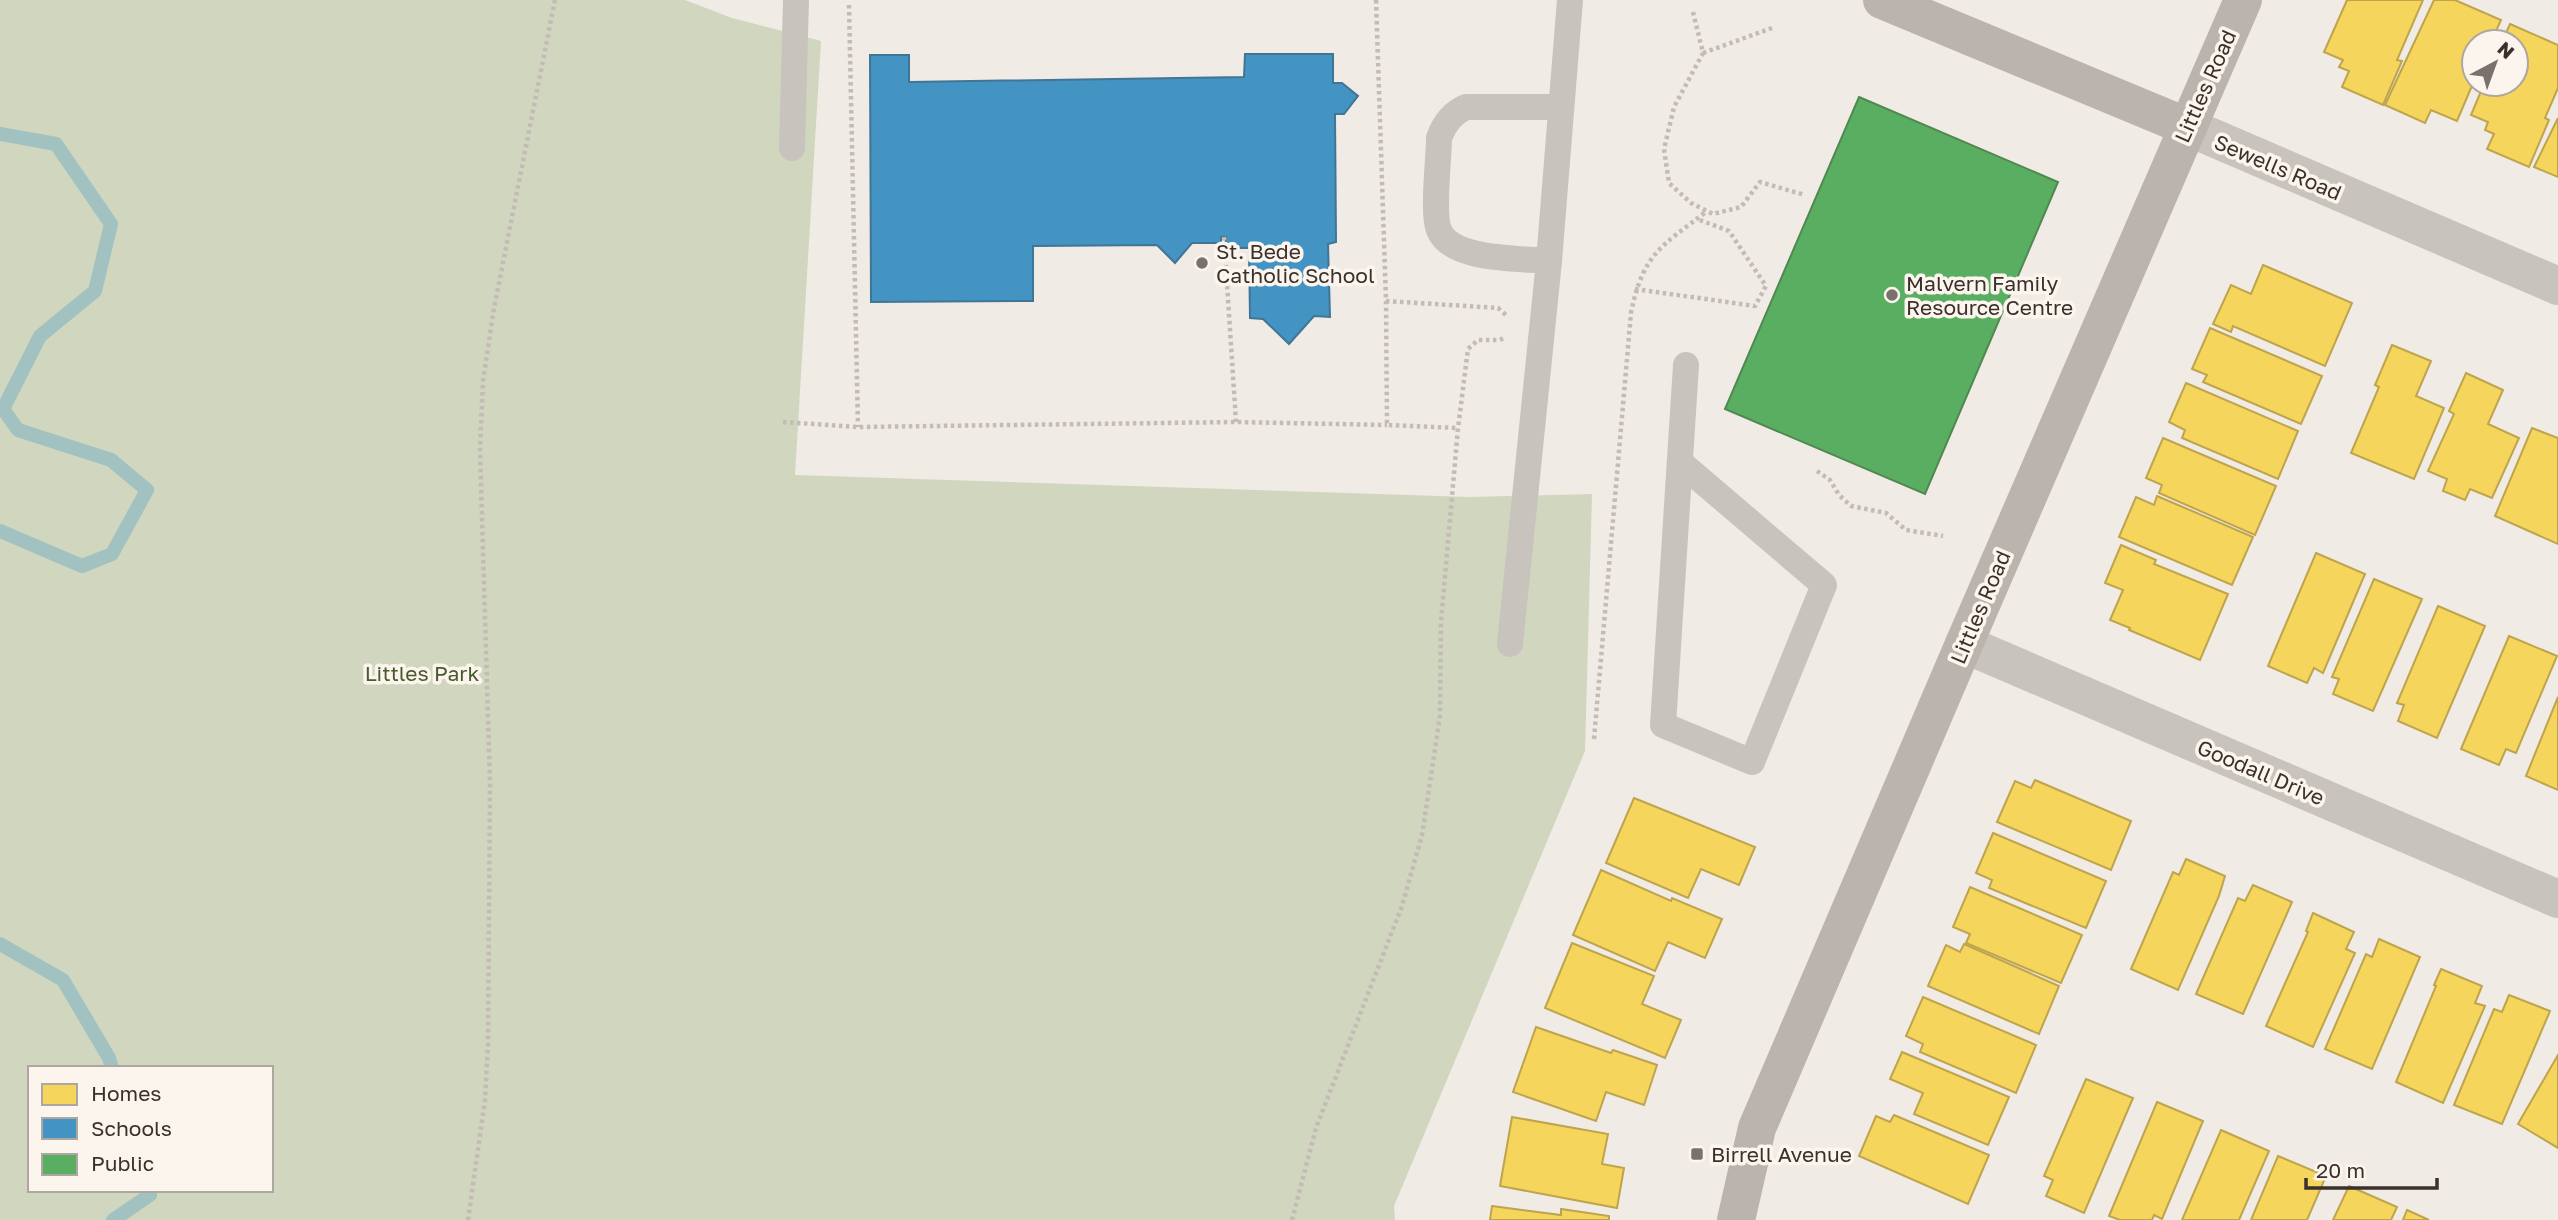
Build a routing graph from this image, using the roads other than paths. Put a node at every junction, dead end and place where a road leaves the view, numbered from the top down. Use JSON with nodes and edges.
{"nodes":[{"id":1,"x":796,"y":0,"type":"edge"},
{"id":2,"x":1570,"y":0,"type":"edge"},
{"id":3,"x":1882,"y":0,"type":"edge"},
{"id":4,"x":2243,"y":0,"type":"edge"},
{"id":5,"x":1560,"y":107,"type":"junction"},
{"id":6,"x":2188,"y":127,"type":"junction"},
{"id":7,"x":792,"y":148,"type":"dead end"},
{"id":8,"x":1549,"y":261,"type":"junction"},
{"id":9,"x":2558,"y":286,"type":"edge"},
{"id":10,"x":1686,"y":365,"type":"dead end"},
{"id":11,"x":1682,"y":464,"type":"junction"},
{"id":12,"x":1510,"y":644,"type":"dead end"},
{"id":13,"x":1964,"y":644,"type":"junction"},
{"id":14,"x":2558,"y":899,"type":"edge"},
{"id":15,"x":1736,"y":1220,"type":"edge"}],
"edges":[{"from":1,"to":7,"type":"lane"},
{"from":2,"to":5,"type":"lane"},
{"from":3,"to":6,"type":"street","name":"Sewells Road"},
{"from":4,"to":6,"type":"street","name":"Littles Road"},
{"from":5,"to":8,"type":"lane"},
{"from":5,"to":8,"type":"lane"},
{"from":6,"to":9,"type":"street","name":"Sewells Road"},
{"from":6,"to":13,"type":"street","name":"Littles Road"},
{"from":8,"to":12,"type":"lane"},
{"from":10,"to":11,"type":"lane"},
{"from":11,"to":11,"type":"lane"},
{"from":13,"to":14,"type":"street","name":"Goodall Drive"},
{"from":13,"to":15,"type":"street","name":"Littles Road"}]}
